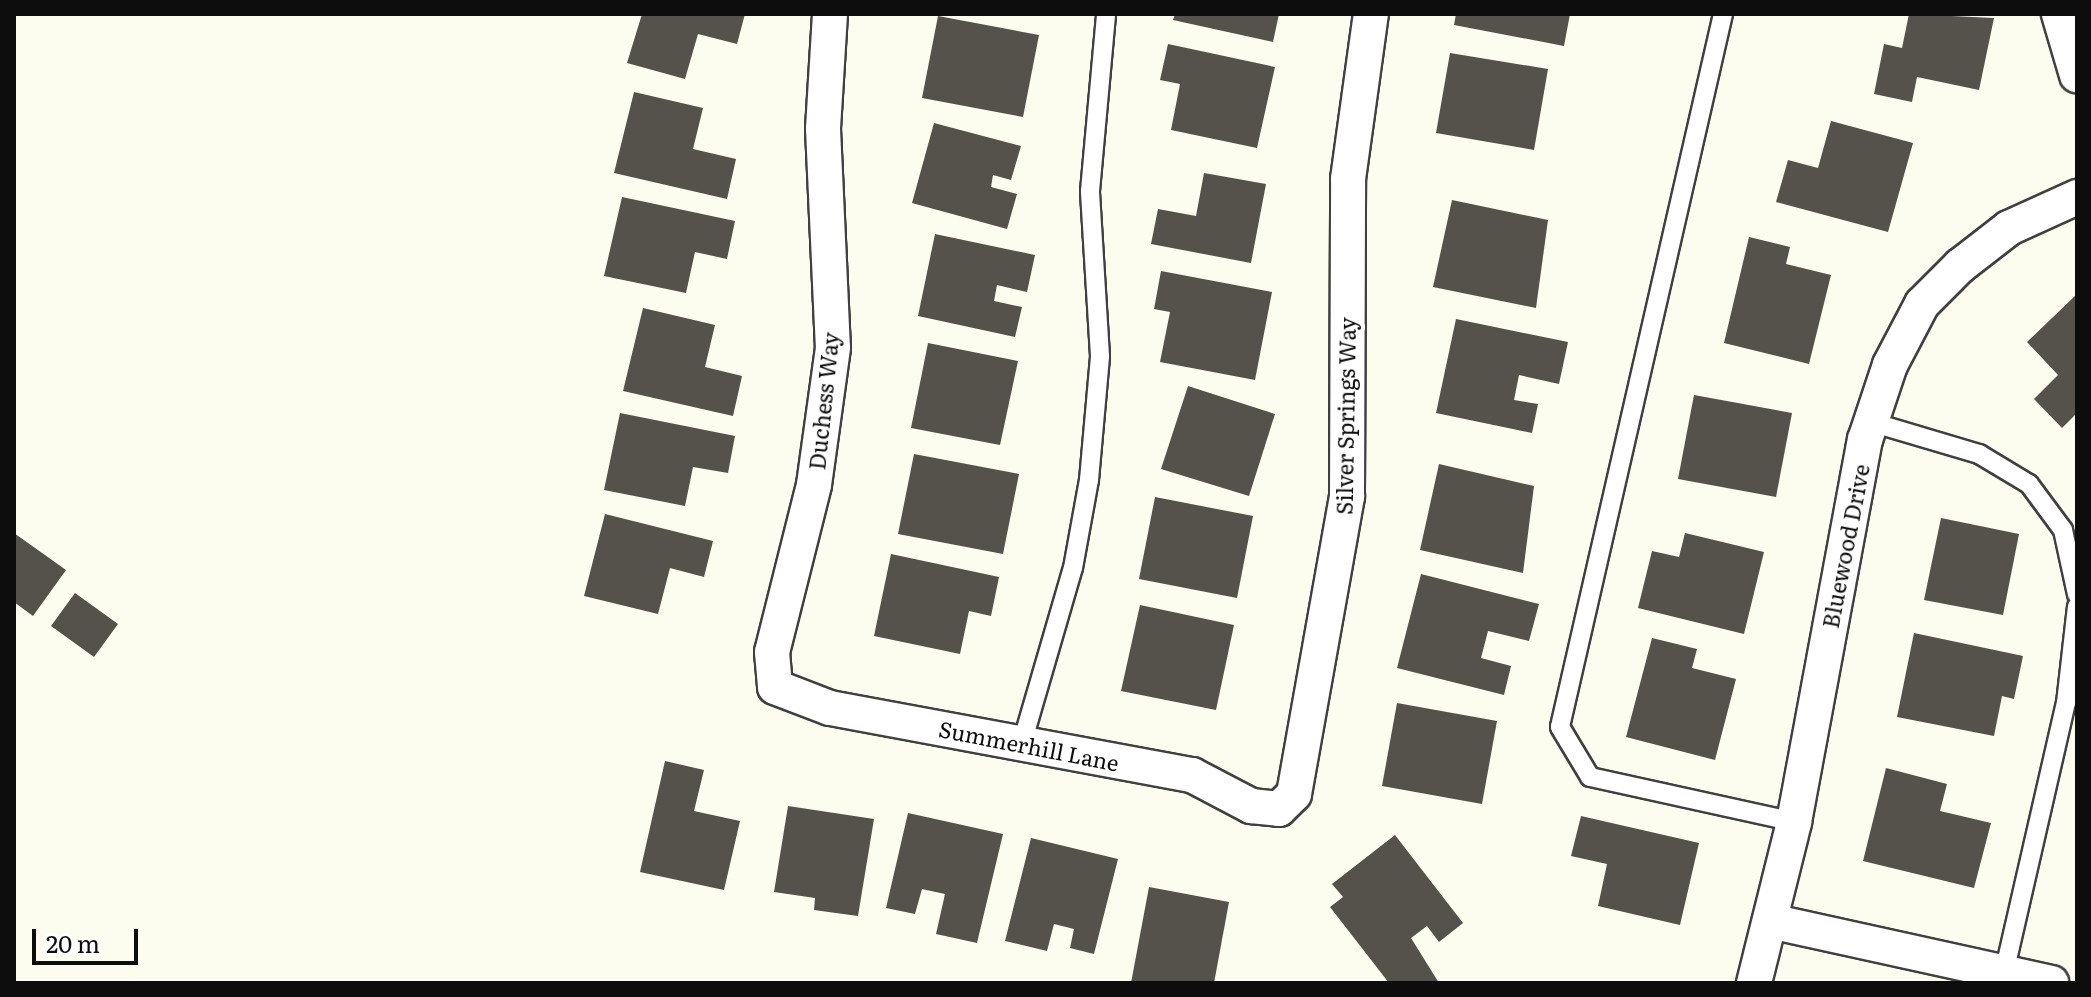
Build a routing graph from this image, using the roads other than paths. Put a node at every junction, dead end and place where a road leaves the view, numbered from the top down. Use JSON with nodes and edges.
{"nodes":[{"id":1,"x":830,"y":14,"type":"edge"},
{"id":2,"x":1106,"y":14,"type":"edge"},
{"id":3,"x":1371,"y":14,"type":"edge"},
{"id":4,"x":1723,"y":14,"type":"edge"},
{"id":5,"x":2059,"y":14,"type":"edge"},
{"id":6,"x":2077,"y":75,"type":"edge"},
{"id":7,"x":2077,"y":197,"type":"edge"},
{"id":8,"x":1871,"y":422,"type":"junction"},
{"id":9,"x":2077,"y":594,"type":"edge"},
{"id":10,"x":2077,"y":607,"type":"edge"},
{"id":11,"x":775,"y":687,"type":"joint"},
{"id":12,"x":1022,"y":743,"type":"junction"},
{"id":13,"x":1279,"y":809,"type":"joint"},
{"id":14,"x":1794,"y":822,"type":"junction"},
{"id":15,"x":1770,"y":921,"type":"junction"},
{"id":16,"x":2004,"y":973,"type":"junction"},
{"id":17,"x":1754,"y":983,"type":"edge"},
{"id":18,"x":2051,"y":983,"type":"edge"}],
"edges":[{"from":1,"to":11,"type":"street","name":"Duchess Way"},
{"from":2,"to":12,"type":"lane"},
{"from":3,"to":13,"type":"street","name":"Silver Springs Way"},
{"from":4,"to":14,"type":"lane"},
{"from":5,"to":6,"type":"street"},
{"from":7,"to":8,"type":"street","name":"Bluewood Drive"},
{"from":8,"to":9,"type":"lane"},
{"from":8,"to":14,"type":"street","name":"Bluewood Drive"},
{"from":10,"to":16,"type":"lane"},
{"from":11,"to":12,"type":"street","name":"Summerhill Lane"},
{"from":12,"to":13,"type":"street","name":"Summerhill Lane"},
{"from":14,"to":15,"type":"street","name":"Bluewood Drive"},
{"from":15,"to":16,"type":"street"},
{"from":15,"to":17,"type":"street","name":"Bluewood Drive"},
{"from":16,"to":18,"type":"street"}]}
